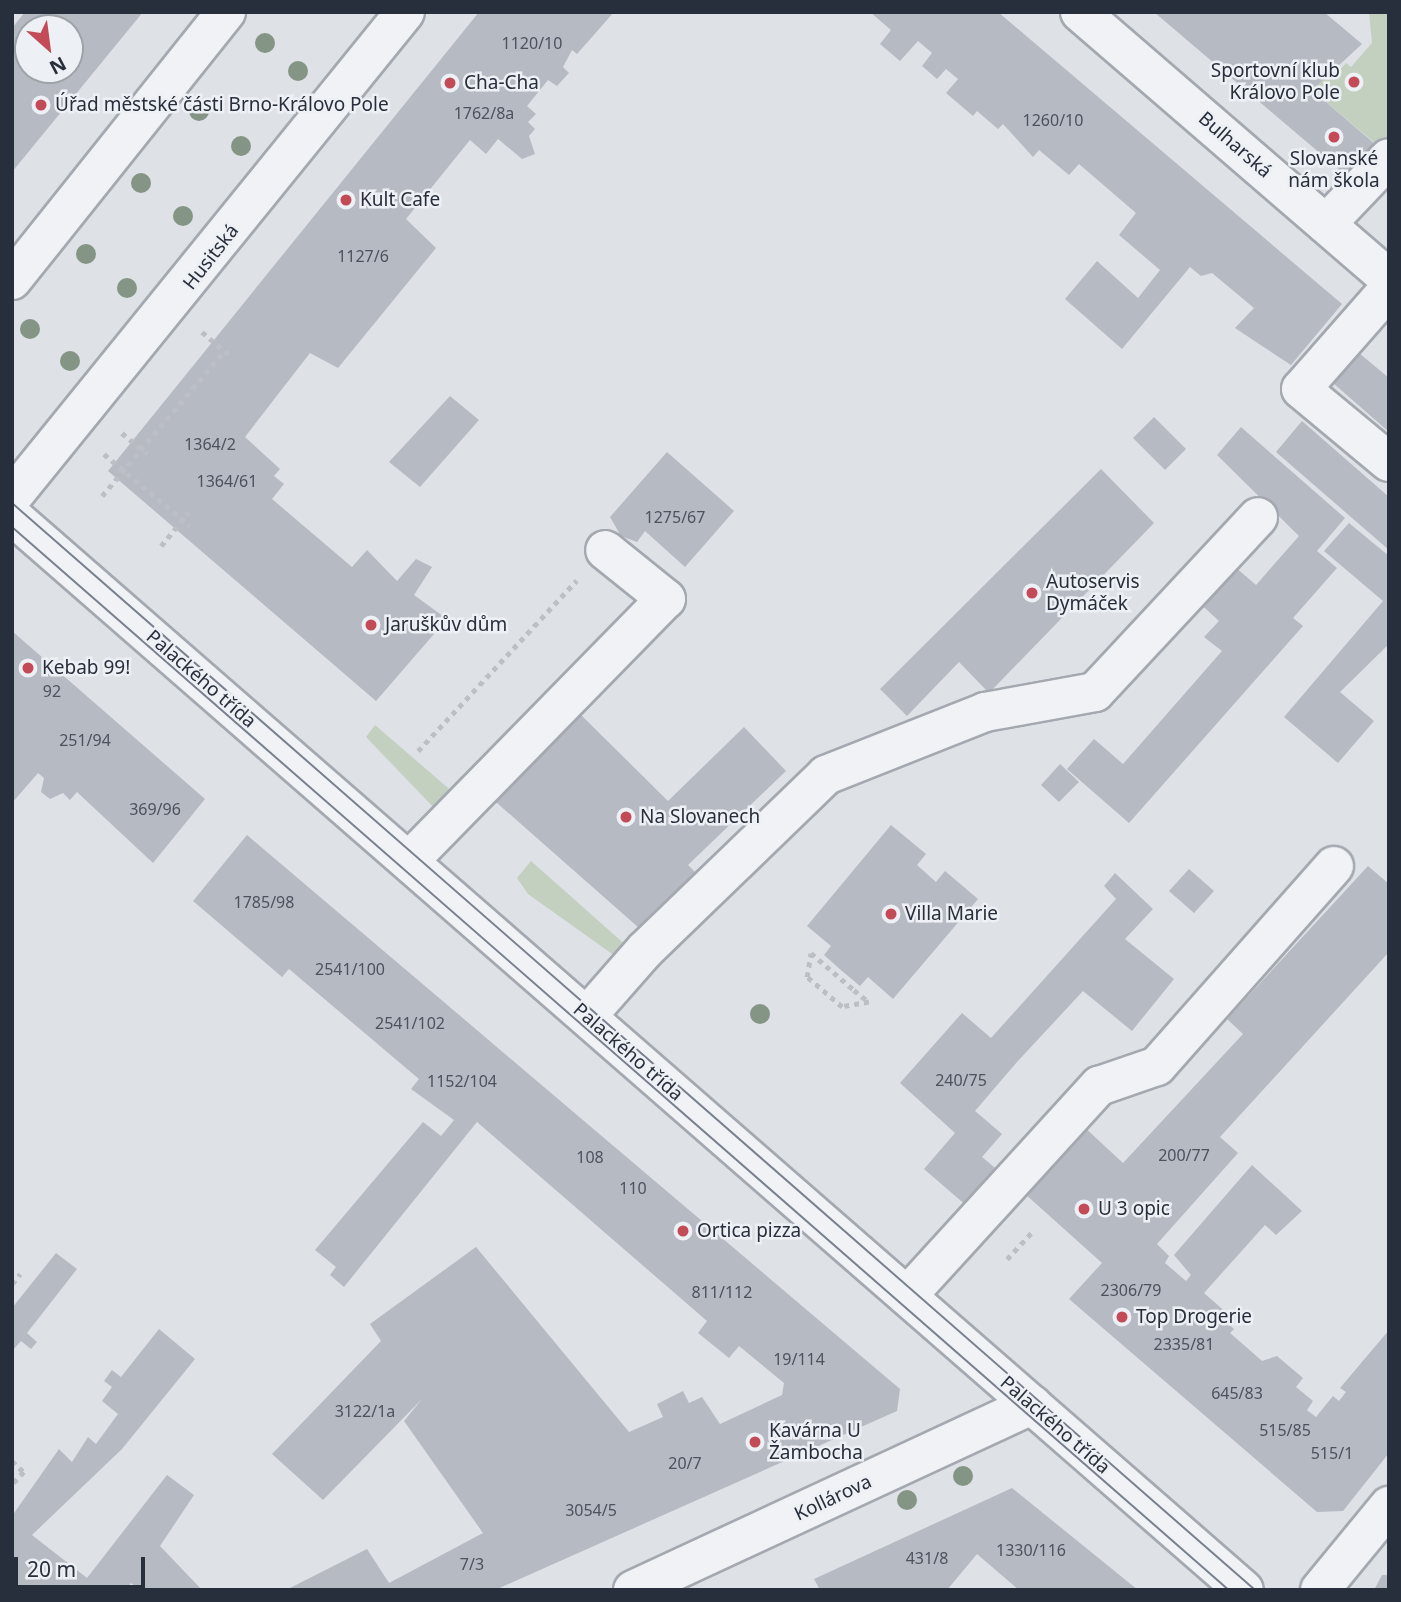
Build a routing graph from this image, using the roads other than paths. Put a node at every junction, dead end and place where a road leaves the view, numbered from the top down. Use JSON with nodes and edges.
{"nodes":[{"id":1,"x":226,"y":12,"type":"edge"},
{"id":2,"x":405,"y":12,"type":"edge"},
{"id":3,"x":1080,"y":12,"type":"edge"},
{"id":4,"x":1389,"y":158,"type":"edge"},
{"id":5,"x":1326,"y":224,"type":"junction"},
{"id":6,"x":1389,"y":279,"type":"edge"},
{"id":7,"x":12,"y":280,"type":"edge"},
{"id":8,"x":1389,"y":289,"type":"edge"},
{"id":9,"x":1389,"y":462,"type":"edge"},
{"id":10,"x":12,"y":497,"type":"edge"},
{"id":11,"x":12,"y":516,"type":"edge"},
{"id":12,"x":1258,"y":517,"type":"dead end"},
{"id":13,"x":605,"y":550,"type":"road end"},
{"id":14,"x":409,"y":861,"type":"junction"},
{"id":15,"x":1334,"y":866,"type":"dead end"},
{"id":16,"x":587,"y":1016,"type":"junction"},
{"id":17,"x":907,"y":1296,"type":"junction"},
{"id":18,"x":1032,"y":1405,"type":"junction"},
{"id":19,"x":1389,"y":1506,"type":"edge"},
{"id":20,"x":633,"y":1590,"type":"edge"},
{"id":21,"x":1244,"y":1590,"type":"edge"},
{"id":22,"x":1320,"y":1590,"type":"edge"}],
"edges":[{"from":1,"to":7,"type":"street"},
{"from":2,"to":10,"type":"street","name":"Husitská"},
{"from":3,"to":5,"type":"street","name":"Bulharská"},
{"from":4,"to":5,"type":"street"},
{"from":5,"to":6,"type":"street","name":"Bulharská"},
{"from":8,"to":9,"type":"street"},
{"from":11,"to":14,"type":"street","name":"Palackého třída"},
{"from":12,"to":16,"type":"street"},
{"from":13,"to":14,"type":"street"},
{"from":14,"to":16,"type":"street","name":"Palackého třída"},
{"from":15,"to":17,"type":"street"},
{"from":16,"to":17,"type":"street","name":"Palackého třída"},
{"from":17,"to":18,"type":"street","name":"Palackého třída"},
{"from":18,"to":20,"type":"street","name":"Kollárova"},
{"from":18,"to":21,"type":"street","name":"Palackého třída"},
{"from":19,"to":22,"type":"street"}]}
